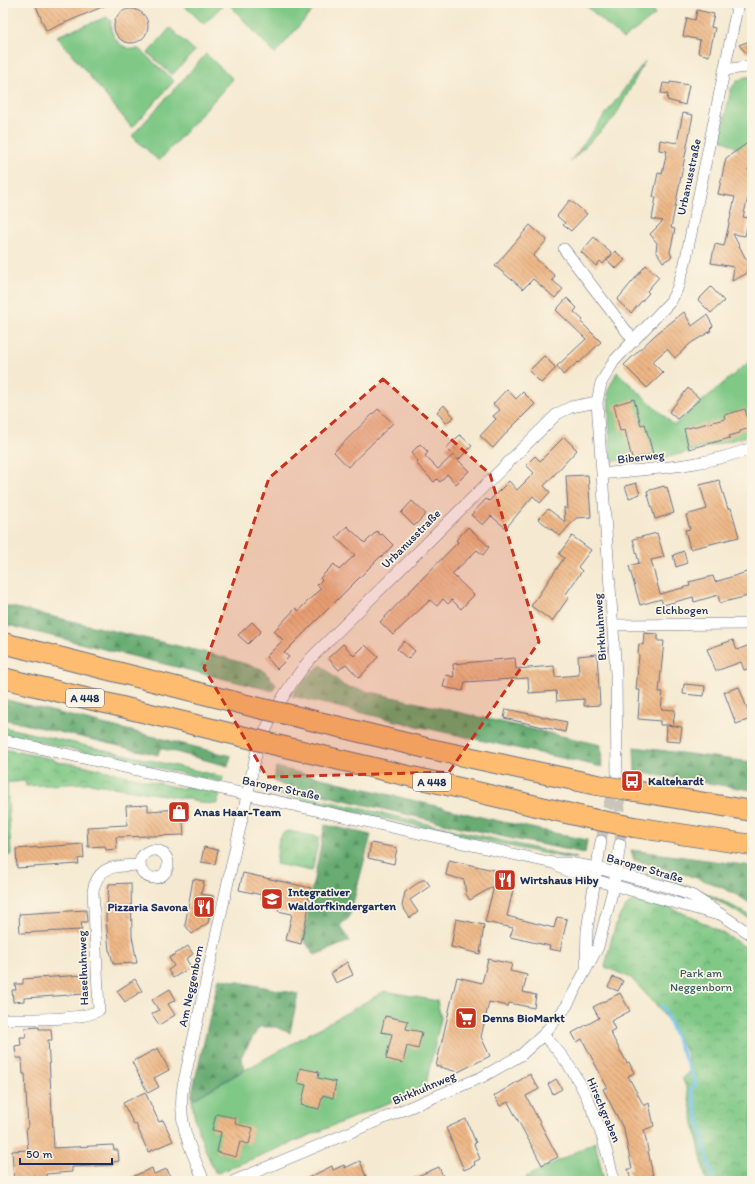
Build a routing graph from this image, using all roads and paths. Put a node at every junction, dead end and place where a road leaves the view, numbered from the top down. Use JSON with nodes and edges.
{"nodes":[{"id":1,"x":738,"y":3,"type":"edge"},
{"id":2,"x":752,"y":68,"type":"edge"},
{"id":3,"x":724,"y":70,"type":"junction"},
{"id":4,"x":564,"y":249,"type":"dead end"},
{"id":5,"x":634,"y":341,"type":"junction"},
{"id":6,"x":597,"y":402,"type":"junction"},
{"id":7,"x":752,"y":448,"type":"edge"},
{"id":8,"x":602,"y":474,"type":"junction"},
{"id":9,"x":752,"y":624,"type":"edge"},
{"id":10,"x":613,"y":625,"type":"junction"},
{"id":11,"x":3,"y":643,"type":"edge"},
{"id":12,"x":3,"y":678,"type":"edge"},
{"id":13,"x":3,"y":740,"type":"edge"},
{"id":14,"x":617,"y":780,"type":"tunnel mouth"},
{"id":15,"x":246,"y":794,"type":"junction"},
{"id":16,"x":752,"y":810,"type":"edge"},
{"id":17,"x":601,"y":841,"type":"tunnel mouth"},
{"id":18,"x":620,"y":844,"type":"tunnel mouth"},
{"id":19,"x":752,"y":845,"type":"edge"},
{"id":20,"x":553,"y":863,"type":"junction"},
{"id":21,"x":140,"y":865,"type":"dead end"},
{"id":22,"x":597,"y":868,"type":"junction"},
{"id":23,"x":616,"y":872,"type":"junction"},
{"id":24,"x":595,"y":880,"type":"junction"},
{"id":25,"x":614,"y":885,"type":"junction"},
{"id":26,"x":722,"y":916,"type":"junction"},
{"id":27,"x":752,"y":935,"type":"edge"},
{"id":28,"x":586,"y":968,"type":"junction"},
{"id":29,"x":3,"y":1019,"type":"edge"},
{"id":30,"x":543,"y":1035,"type":"junction"},
{"id":31,"x":204,"y":1181,"type":"edge"},
{"id":32,"x":234,"y":1181,"type":"edge"},
{"id":33,"x":614,"y":1181,"type":"edge"}],
"edges":[{"from":1,"to":3,"type":"street","name":"Urbanusstraße"},
{"from":2,"to":3,"type":"street"},
{"from":3,"to":5,"type":"street","name":"Urbanusstraße"},
{"from":4,"to":5,"type":"street"},
{"from":5,"to":6,"type":"street","name":"Urbanusstraße"},
{"from":6,"to":8,"type":"street","name":"Biberweg"},
{"from":6,"to":15,"type":"street","name":"Urbanusstraße"},
{"from":7,"to":8,"type":"street","name":"Biberweg"},
{"from":8,"to":10,"type":"street","name":"Birkhuhnweg"},
{"from":9,"to":10,"type":"street","name":"Elchbogen"},
{"from":10,"to":14,"type":"street","name":"Birkhuhnweg"},
{"from":11,"to":16,"type":"highway","bridge":true},
{"from":12,"to":19,"type":"highway","number":"A 448","bridge":true},
{"from":13,"to":15,"type":"street","name":"Baroper Straße"},
{"from":15,"to":20,"type":"street","name":"Baroper Straße"},
{"from":15,"to":31,"type":"street","name":"Am Neggenborn"},
{"from":17,"to":22,"type":"street","name":"Birkhuhnweg"},
{"from":18,"to":23,"type":"street","name":"Birkhuhnweg"},
{"from":20,"to":22,"type":"street","name":"Baroper Straße"},
{"from":20,"to":24,"type":"street","name":"Baroper Straße"},
{"from":21,"to":29,"type":"street","name":"Haselhuhnweg"},
{"from":22,"to":23,"type":"street","name":"Baroper Straße"},
{"from":22,"to":24,"type":"street","name":"Birkhuhnweg"},
{"from":23,"to":25,"type":"street","name":"Birkhuhnweg"},
{"from":23,"to":26,"type":"street","name":"Baroper Straße"},
{"from":24,"to":25,"type":"street","name":"Baroper Straße"},
{"from":24,"to":28,"type":"street","name":"Birkhuhnweg"},
{"from":25,"to":26,"type":"street","name":"Baroper Straße"},
{"from":25,"to":28,"type":"street","name":"Birkhuhnweg"},
{"from":26,"to":27,"type":"street","name":"Baroper Straße"},
{"from":28,"to":30,"type":"street","name":"Birkhuhnweg"},
{"from":30,"to":32,"type":"street","name":"Birkhuhnweg"},
{"from":30,"to":33,"type":"street","name":"Hirschgraben"}]}
